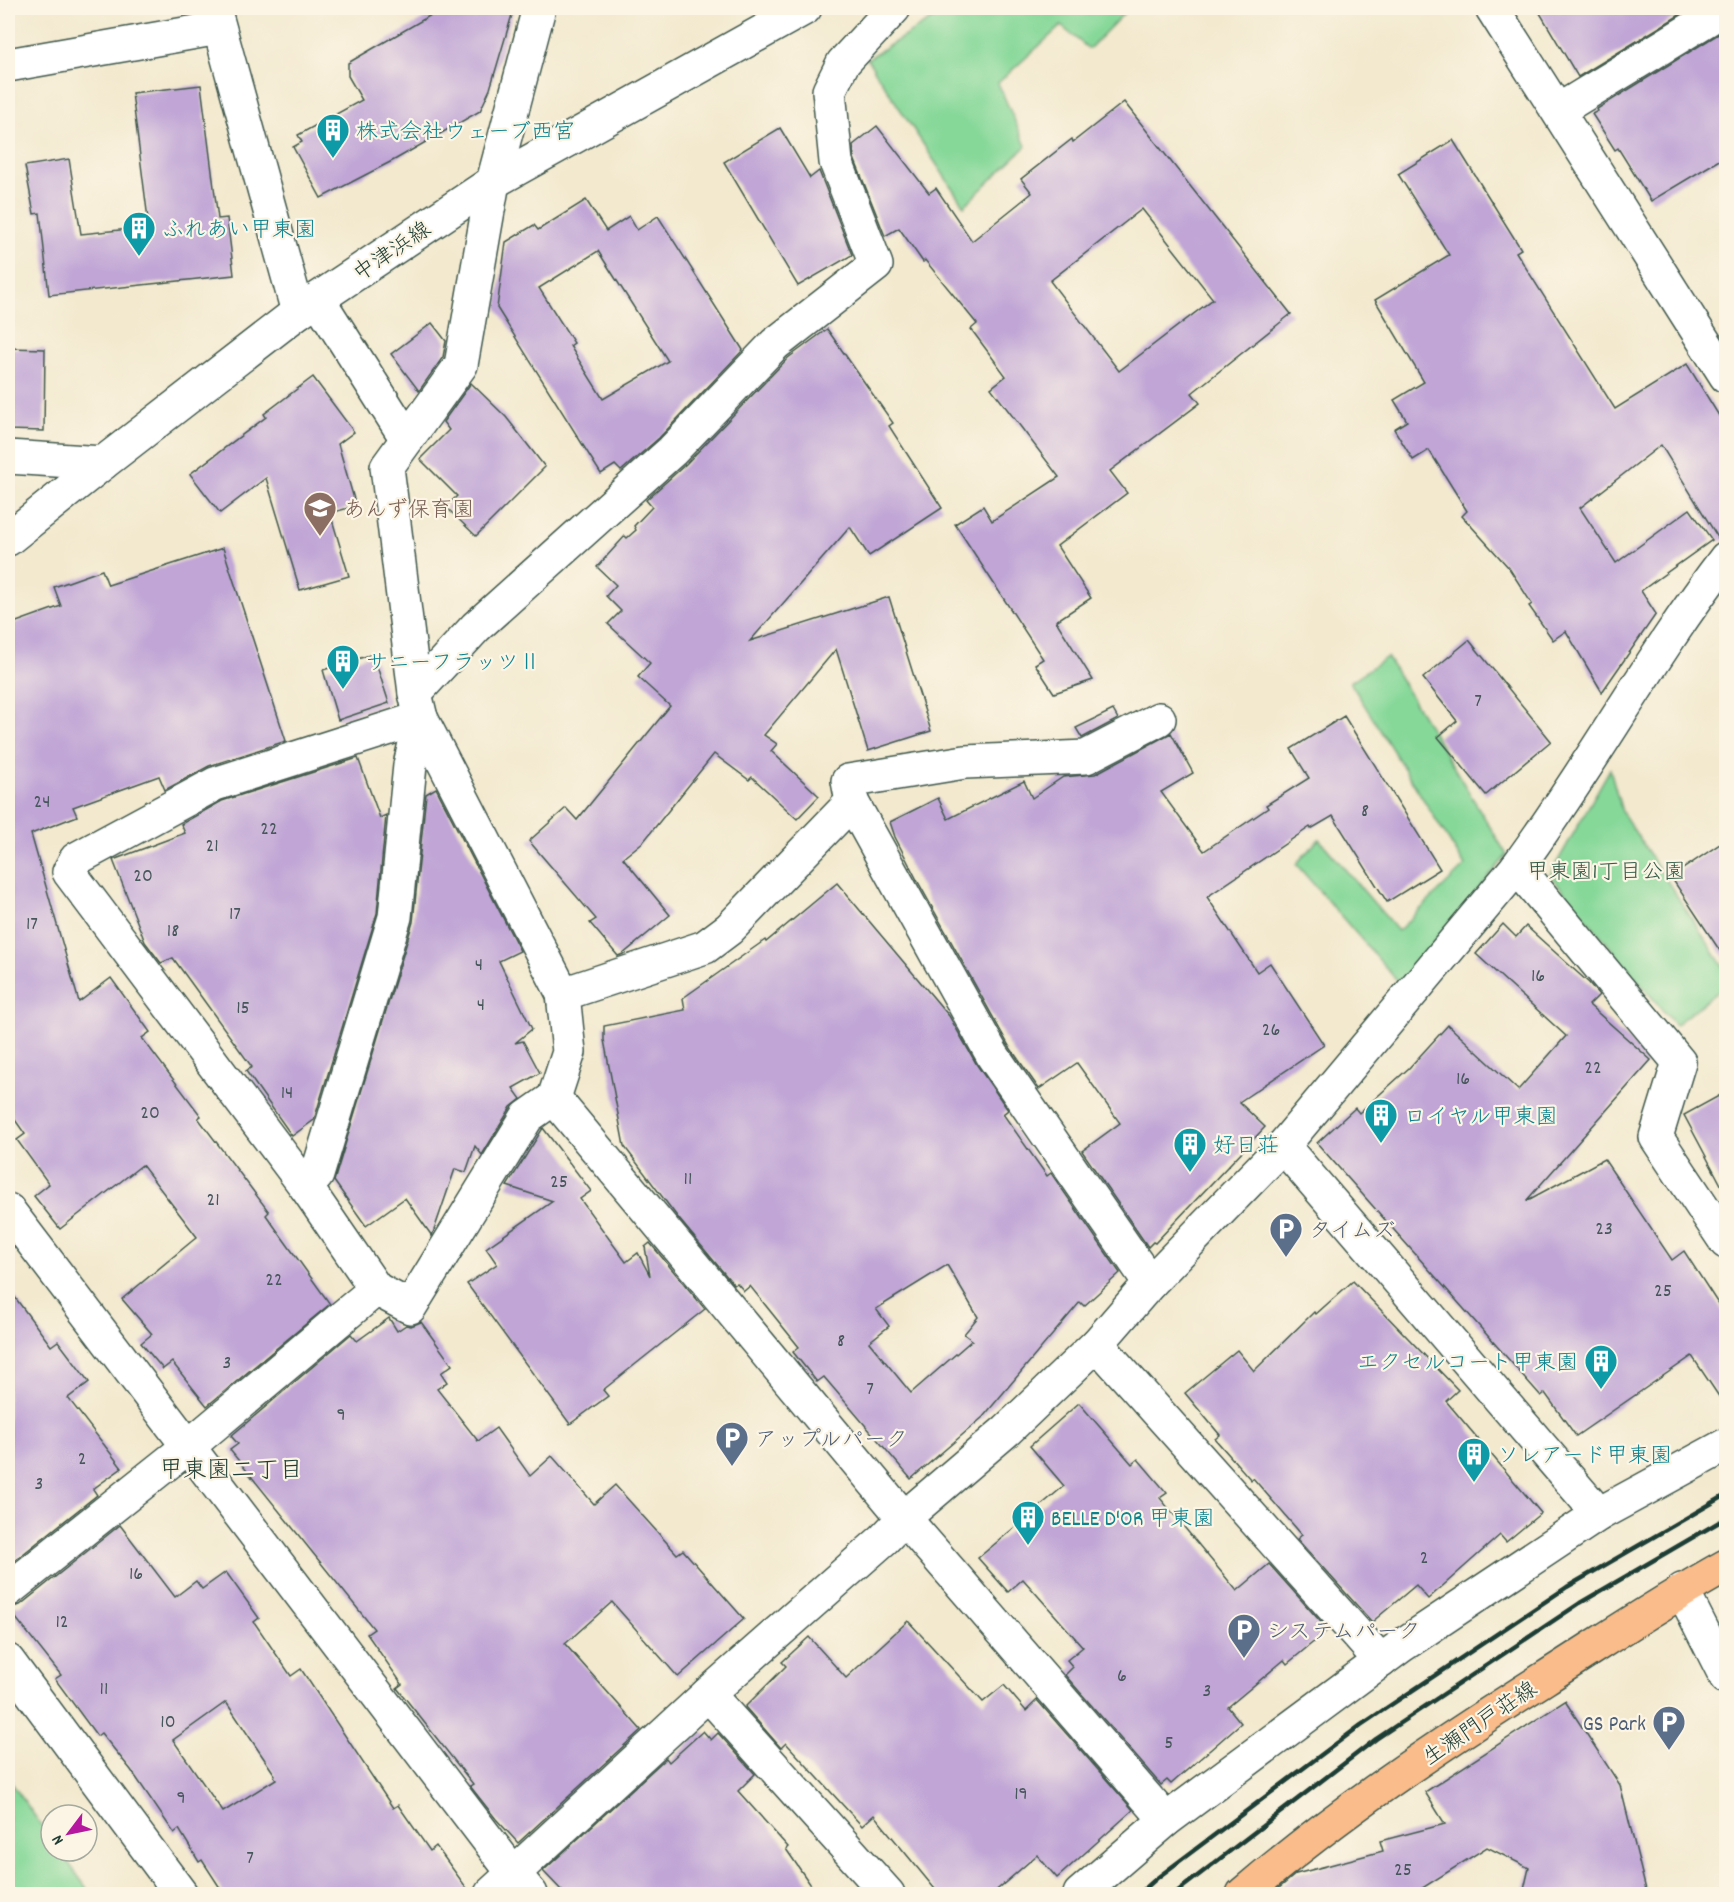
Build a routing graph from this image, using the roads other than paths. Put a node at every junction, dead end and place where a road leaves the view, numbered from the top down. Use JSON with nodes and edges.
{"nodes":[{"id":1,"x":539,"y":8,"type":"edge"},
{"id":2,"x":805,"y":8,"type":"edge"},
{"id":3,"x":894,"y":8,"type":"edge"},
{"id":4,"x":1492,"y":8,"type":"edge"},
{"id":5,"x":1726,"y":8,"type":"edge"},
{"id":6,"x":216,"y":18,"type":"edge"},
{"id":7,"x":8,"y":65,"type":"edge"},
{"id":8,"x":1559,"y":110,"type":"junction"},
{"id":9,"x":493,"y":182,"type":"junction"},
{"id":10,"x":308,"y":306,"type":"junction"},
{"id":11,"x":1726,"y":376,"type":"edge"},
{"id":12,"x":407,"y":440,"type":"junction"},
{"id":13,"x":8,"y":458,"type":"edge"},
{"id":14,"x":103,"y":462,"type":"junction"},
{"id":15,"x":8,"y":539,"type":"edge"},
{"id":16,"x":1726,"y":558,"type":"edge"},
{"id":17,"x":418,"y":705,"type":"junction"},
{"id":18,"x":1159,"y":719,"type":"dead end"},
{"id":19,"x":852,"y":802,"type":"junction"},
{"id":20,"x":1517,"y":867,"type":"junction"},
{"id":21,"x":563,"y":994,"type":"junction"},
{"id":22,"x":554,"y":1098,"type":"junction"},
{"id":23,"x":1283,"y":1146,"type":"junction"},
{"id":24,"x":306,"y":1187,"type":"junction"},
{"id":25,"x":8,"y":1210,"type":"edge"},
{"id":26,"x":1726,"y":1242,"type":"edge"},
{"id":27,"x":1150,"y":1283,"type":"junction"},
{"id":28,"x":376,"y":1289,"type":"junction"},
{"id":29,"x":1097,"y":1344,"type":"junction"},
{"id":30,"x":1726,"y":1444,"type":"edge"},
{"id":31,"x":189,"y":1446,"type":"junction"},
{"id":32,"x":1599,"y":1514,"type":"junction"},
{"id":33,"x":904,"y":1518,"type":"junction"},
{"id":34,"x":1726,"y":1566,"type":"edge"},
{"id":35,"x":8,"y":1590,"type":"edge"},
{"id":36,"x":1682,"y":1590,"type":"junction"},
{"id":37,"x":8,"y":1661,"type":"edge"},
{"id":38,"x":1381,"y":1661,"type":"junction"},
{"id":39,"x":1726,"y":1677,"type":"edge"},
{"id":40,"x":708,"y":1694,"type":"junction"},
{"id":41,"x":1166,"y":1820,"type":"junction"},
{"id":42,"x":512,"y":1888,"type":"edge"},
{"id":43,"x":1246,"y":1893,"type":"edge"},
{"id":44,"x":181,"y":1894,"type":"edge"},
{"id":45,"x":888,"y":1894,"type":"edge"},
{"id":46,"x":1080,"y":1894,"type":"edge"}],
"edges":[{"from":1,"to":9,"type":"street"},
{"from":2,"to":9,"type":"street","name":"中津浜線"},
{"from":3,"to":17,"type":"street"},
{"from":4,"to":8,"type":"street"},
{"from":5,"to":8,"type":"street"},
{"from":6,"to":7,"type":"street"},
{"from":6,"to":10,"type":"street"},
{"from":8,"to":11,"type":"street"},
{"from":9,"to":10,"type":"street","name":"中津浜線"},
{"from":9,"to":12,"type":"street"},
{"from":10,"to":12,"type":"street"},
{"from":10,"to":14,"type":"street","name":"中津浜線"},
{"from":12,"to":17,"type":"street"},
{"from":13,"to":14,"type":"street"},
{"from":14,"to":15,"type":"street","name":"中津浜線"},
{"from":16,"to":20,"type":"street"},
{"from":17,"to":21,"type":"street"},
{"from":17,"to":24,"type":"street"},
{"from":17,"to":24,"type":"street"},
{"from":18,"to":19,"type":"street"},
{"from":19,"to":21,"type":"street"},
{"from":19,"to":27,"type":"street"},
{"from":20,"to":23,"type":"street"},
{"from":20,"to":26,"type":"street"},
{"from":21,"to":22,"type":"street"},
{"from":22,"to":28,"type":"street"},
{"from":22,"to":33,"type":"street"},
{"from":23,"to":27,"type":"street"},
{"from":23,"to":32,"type":"street"},
{"from":24,"to":28,"type":"street"},
{"from":25,"to":31,"type":"street"},
{"from":27,"to":29,"type":"street"},
{"from":28,"to":31,"type":"street"},
{"from":29,"to":33,"type":"street"},
{"from":29,"to":38,"type":"street"},
{"from":30,"to":32,"type":"street"},
{"from":31,"to":35,"type":"street"},
{"from":31,"to":42,"type":"street"},
{"from":32,"to":38,"type":"street"},
{"from":33,"to":40,"type":"street"},
{"from":33,"to":41,"type":"street"},
{"from":34,"to":36,"type":"main road","name":"生瀬門戸荘線"},
{"from":36,"to":39,"type":"street"},
{"from":36,"to":43,"type":"main road","name":"生瀬門戸荘線"},
{"from":37,"to":44,"type":"street"},
{"from":38,"to":41,"type":"street"},
{"from":40,"to":42,"type":"street"},
{"from":40,"to":45,"type":"street"},
{"from":41,"to":46,"type":"street"}]}
